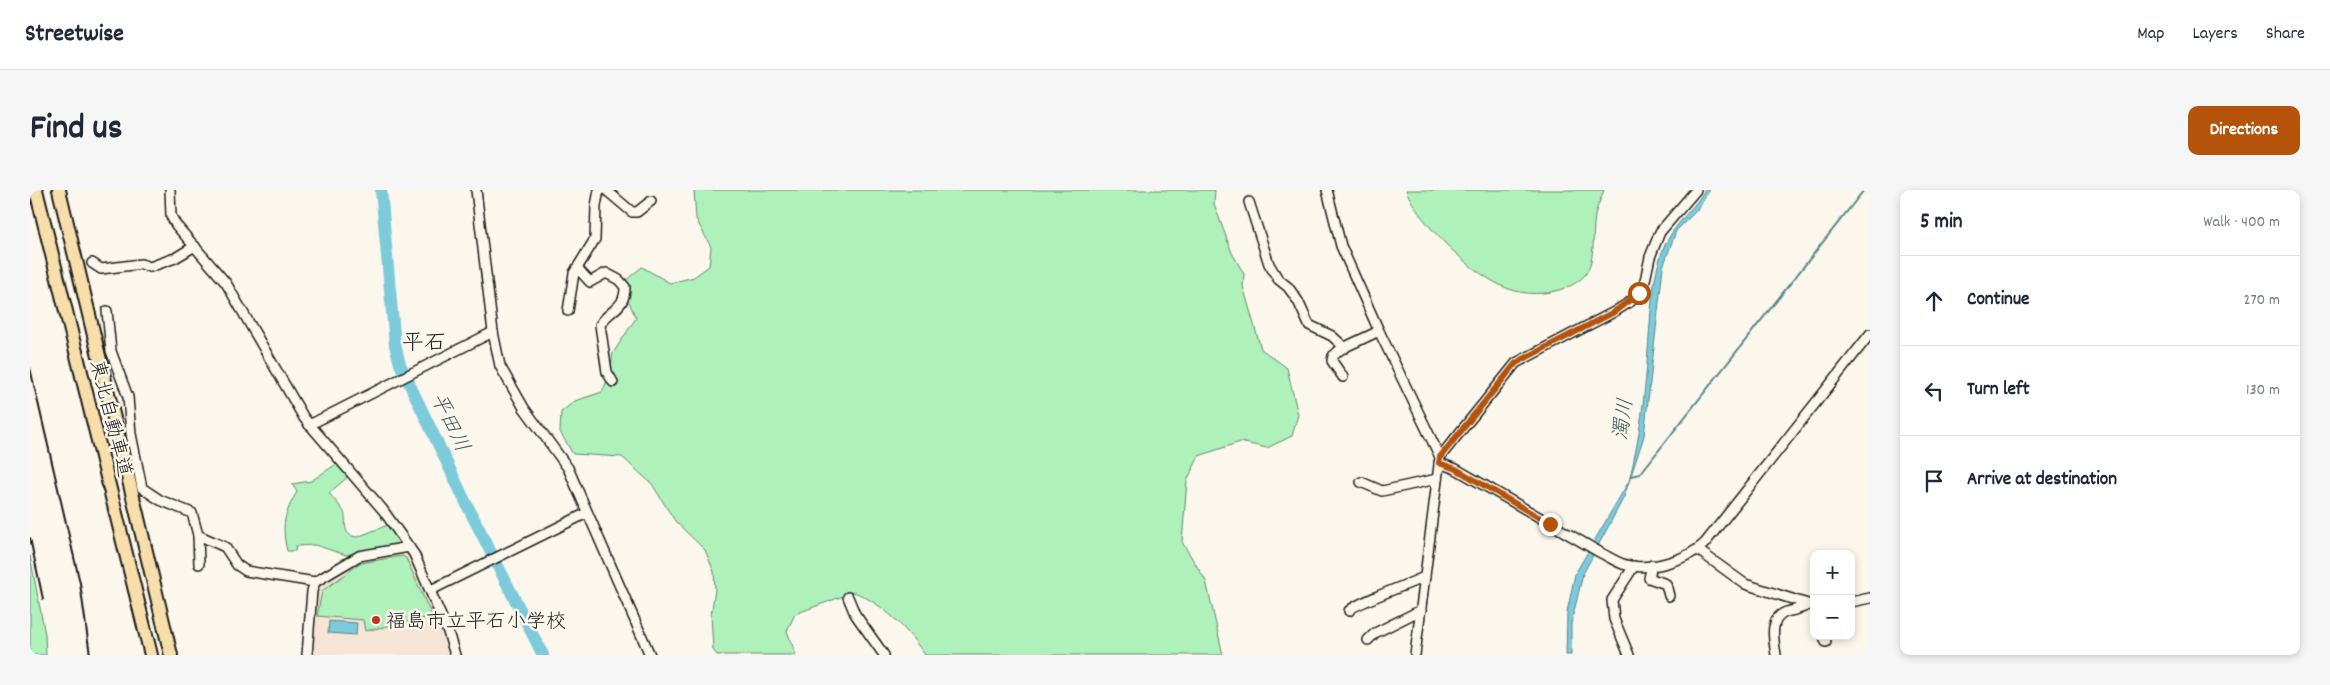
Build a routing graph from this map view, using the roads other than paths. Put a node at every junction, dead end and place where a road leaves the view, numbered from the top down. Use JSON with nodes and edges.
{"nodes":[{"id":1,"x":36,"y":190,"type":"edge"},
{"id":2,"x":59,"y":190,"type":"edge"},
{"id":3,"x":170,"y":190,"type":"edge"},
{"id":4,"x":476,"y":190,"type":"edge"},
{"id":5,"x":599,"y":190,"type":"edge"},
{"id":6,"x":606,"y":190,"type":"edge"},
{"id":7,"x":1327,"y":190,"type":"edge"},
{"id":8,"x":1696,"y":190,"type":"edge"},
{"id":9,"x":651,"y":201,"type":"dead end"},
{"id":10,"x":1248,"y":202,"type":"dead end"},
{"id":11,"x":195,"y":246,"type":"junction"},
{"id":12,"x":92,"y":263,"type":"dead end"},
{"id":13,"x":577,"y":268,"type":"junction"},
{"id":14,"x":107,"y":310,"type":"dead end"},
{"id":15,"x":568,"y":311,"type":"dead end"},
{"id":16,"x":1379,"y":331,"type":"junction"},
{"id":17,"x":493,"y":332,"type":"junction"},
{"id":18,"x":1870,"y":334,"type":"edge"},
{"id":19,"x":1345,"y":348,"type":"junction"},
{"id":20,"x":1343,"y":376,"type":"dead end"},
{"id":21,"x":613,"y":382,"type":"dead end"},
{"id":22,"x":309,"y":425,"type":"junction"},
{"id":23,"x":1440,"y":460,"type":"junction"},
{"id":24,"x":1437,"y":479,"type":"junction"},
{"id":25,"x":1361,"y":482,"type":"dead end"},
{"id":26,"x":587,"y":513,"type":"junction"},
{"id":27,"x":198,"y":536,"type":"junction"},
{"id":28,"x":409,"y":547,"type":"junction"},
{"id":29,"x":1698,"y":550,"type":"junction"},
{"id":30,"x":199,"y":564,"type":"dead end"},
{"id":31,"x":1652,"y":565,"type":"junction"},
{"id":32,"x":1634,"y":566,"type":"junction"},
{"id":33,"x":1425,"y":577,"type":"junction"},
{"id":34,"x":315,"y":582,"type":"junction"},
{"id":35,"x":431,"y":590,"type":"junction"},
{"id":36,"x":1669,"y":596,"type":"dead end"},
{"id":37,"x":848,"y":597,"type":"dead end"},
{"id":38,"x":1870,"y":598,"type":"edge"},
{"id":39,"x":1855,"y":601,"type":"edge"},
{"id":40,"x":1810,"y":605,"type":"edge"},
{"id":41,"x":1810,"y":605,"type":"edge"},
{"id":42,"x":1421,"y":610,"type":"junction"},
{"id":43,"x":1348,"y":611,"type":"dead end"},
{"id":44,"x":1368,"y":640,"type":"dead end"},
{"id":45,"x":152,"y":655,"type":"edge"},
{"id":46,"x":171,"y":655,"type":"edge"},
{"id":47,"x":307,"y":655,"type":"edge"},
{"id":48,"x":454,"y":655,"type":"edge"},
{"id":49,"x":650,"y":655,"type":"edge"},
{"id":50,"x":884,"y":655,"type":"edge"},
{"id":51,"x":1415,"y":655,"type":"edge"},
{"id":52,"x":1629,"y":655,"type":"edge"},
{"id":53,"x":1776,"y":655,"type":"edge"}],
"edges":[{"from":1,"to":45,"type":"highway","name":"東北自動車道"},
{"from":2,"to":46,"type":"highway","name":"東北自動車道"},
{"from":3,"to":11,"type":"street"},
{"from":4,"to":17,"type":"street"},
{"from":5,"to":13,"type":"street"},
{"from":6,"to":9,"type":"street"},
{"from":7,"to":16,"type":"street"},
{"from":8,"to":23,"type":"street"},
{"from":10,"to":19,"type":"street"},
{"from":11,"to":12,"type":"street"},
{"from":11,"to":22,"type":"street"},
{"from":13,"to":15,"type":"street"},
{"from":13,"to":21,"type":"street"},
{"from":14,"to":27,"type":"street"},
{"from":16,"to":19,"type":"street"},
{"from":16,"to":23,"type":"street"},
{"from":17,"to":22,"type":"street"},
{"from":17,"to":26,"type":"street"},
{"from":18,"to":29,"type":"street"},
{"from":19,"to":20,"type":"street"},
{"from":22,"to":28,"type":"street"},
{"from":23,"to":24,"type":"street"},
{"from":23,"to":32,"type":"street"},
{"from":24,"to":25,"type":"street"},
{"from":24,"to":33,"type":"street"},
{"from":26,"to":35,"type":"street"},
{"from":26,"to":49,"type":"street"},
{"from":27,"to":30,"type":"street"},
{"from":27,"to":34,"type":"street"},
{"from":28,"to":34,"type":"street"},
{"from":28,"to":35,"type":"street"},
{"from":29,"to":31,"type":"street"},
{"from":29,"to":40,"type":"street"},
{"from":31,"to":32,"type":"street"},
{"from":31,"to":36,"type":"street"},
{"from":32,"to":52,"type":"street"},
{"from":33,"to":42,"type":"street"},
{"from":33,"to":43,"type":"street"},
{"from":34,"to":47,"type":"street"},
{"from":35,"to":48,"type":"street"},
{"from":37,"to":50,"type":"street"},
{"from":38,"to":39,"type":"street"},
{"from":41,"to":53,"type":"street"},
{"from":42,"to":44,"type":"street"},
{"from":42,"to":51,"type":"street"}]}
